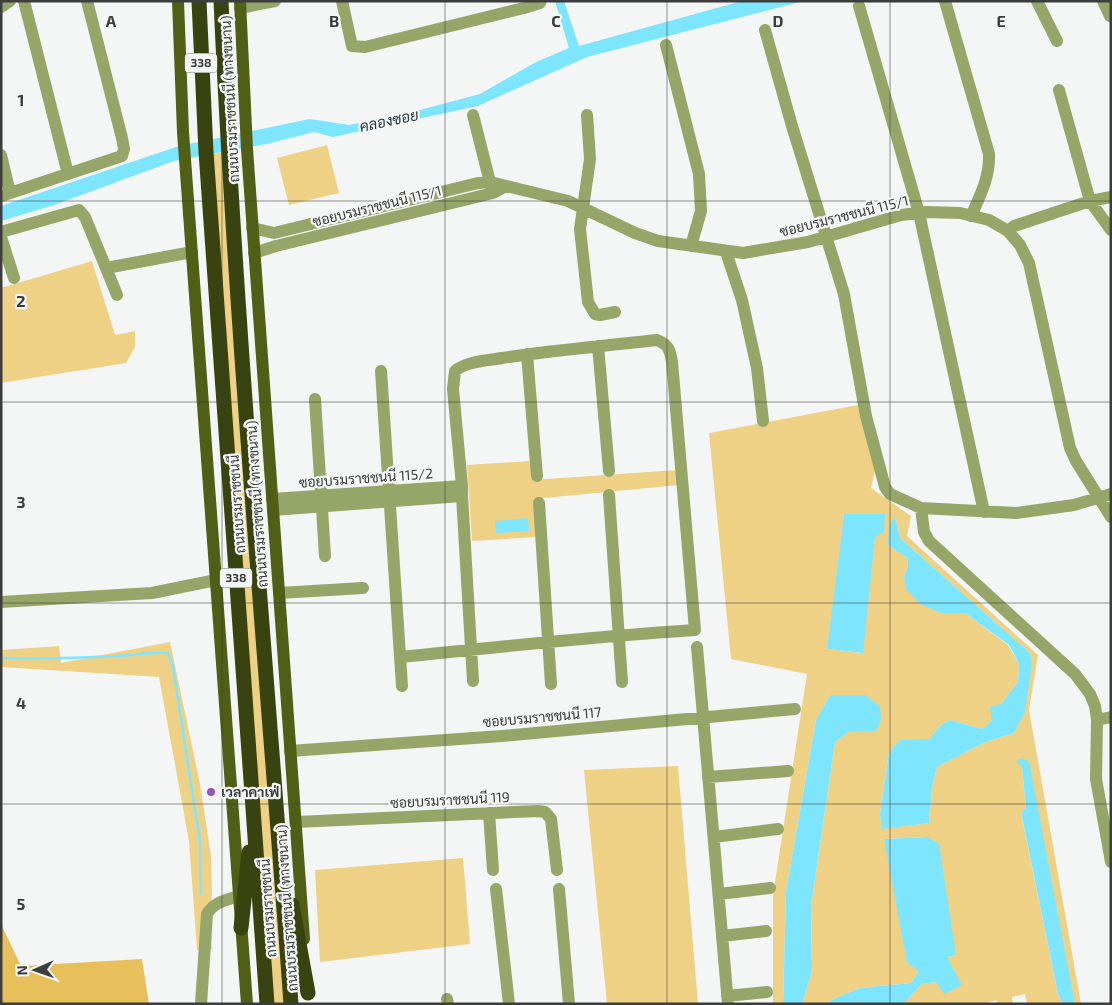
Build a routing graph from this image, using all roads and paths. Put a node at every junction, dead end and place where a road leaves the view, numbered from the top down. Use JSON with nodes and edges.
{"nodes":[{"id":1,"x":10,"y":1,"type":"edge"},
{"id":2,"x":24,"y":1,"type":"edge"},
{"id":3,"x":87,"y":1,"type":"edge"},
{"id":4,"x":178,"y":1,"type":"edge"},
{"id":5,"x":200,"y":1,"type":"edge"},
{"id":6,"x":221,"y":1,"type":"edge"},
{"id":7,"x":274,"y":1,"type":"edge"},
{"id":8,"x":342,"y":1,"type":"edge"},
{"id":9,"x":945,"y":1,"type":"edge"},
{"id":10,"x":1037,"y":1,"type":"edge"},
{"id":11,"x":1103,"y":1,"type":"edge"},
{"id":12,"x":540,"y":3,"type":"dead end"},
{"id":13,"x":240,"y":5,"type":"edge"},
{"id":14,"x":859,"y":6,"type":"dead end"},
{"id":15,"x":1,"y":7,"type":"edge"},
{"id":16,"x":1110,"y":16,"type":"edge"},
{"id":17,"x":765,"y":30,"type":"dead end"},
{"id":18,"x":1057,"y":41,"type":"dead end"},
{"id":19,"x":666,"y":45,"type":"dead end"},
{"id":20,"x":1059,"y":90,"type":"dead end"},
{"id":21,"x":472,"y":115,"type":"dead end"},
{"id":22,"x":586,"y":115,"type":"dead end"},
{"id":23,"x":1,"y":155,"type":"edge"},
{"id":24,"x":68,"y":174,"type":"junction"},
{"id":25,"x":492,"y":188,"type":"junction"},
{"id":26,"x":6,"y":195,"type":"edge"},
{"id":27,"x":1111,"y":197,"type":"edge"},
{"id":28,"x":1090,"y":201,"type":"junction"},
{"id":29,"x":583,"y":208,"type":"junction"},
{"id":30,"x":919,"y":213,"type":"junction"},
{"id":31,"x":971,"y":216,"type":"junction"},
{"id":32,"x":370,"y":217,"type":"junction"},
{"id":33,"x":252,"y":228,"type":"junction"},
{"id":34,"x":1111,"y":230,"type":"edge"},
{"id":35,"x":1008,"y":231,"type":"junction"},
{"id":36,"x":1,"y":232,"type":"edge"},
{"id":37,"x":274,"y":233,"type":"junction"},
{"id":38,"x":1,"y":237,"type":"edge"},
{"id":39,"x":826,"y":237,"type":"junction"},
{"id":40,"x":276,"y":246,"type":"junction"},
{"id":41,"x":691,"y":246,"type":"junction"},
{"id":42,"x":192,"y":252,"type":"junction"},
{"id":43,"x":726,"y":252,"type":"junction"},
{"id":44,"x":254,"y":253,"type":"junction"},
{"id":45,"x":106,"y":268,"type":"junction"},
{"id":46,"x":14,"y":278,"type":"dead end"},
{"id":47,"x":118,"y":294,"type":"dead end"},
{"id":48,"x":615,"y":312,"type":"dead end"},
{"id":49,"x":598,"y":346,"type":"junction"},
{"id":50,"x":528,"y":354,"type":"junction"},
{"id":51,"x":381,"y":371,"type":"dead end"},
{"id":52,"x":315,"y":399,"type":"dead end"},
{"id":53,"x":763,"y":421,"type":"dead end"},
{"id":54,"x":609,"y":471,"type":"dead end"},
{"id":55,"x":537,"y":476,"type":"dead end"},
{"id":56,"x":462,"y":491,"type":"junction"},
{"id":57,"x":609,"y":494,"type":"dead end"},
{"id":58,"x":1105,"y":496,"type":"edge"},
{"id":59,"x":389,"y":497,"type":"junction"},
{"id":60,"x":321,"y":502,"type":"junction"},
{"id":61,"x":539,"y":503,"type":"dead end"},
{"id":62,"x":272,"y":505,"type":"junction"},
{"id":63,"x":921,"y":508,"type":"junction"},
{"id":64,"x":984,"y":512,"type":"junction"},
{"id":65,"x":1111,"y":517,"type":"edge"},
{"id":66,"x":325,"y":556,"type":"dead end"},
{"id":67,"x":216,"y":580,"type":"junction"},
{"id":68,"x":362,"y":588,"type":"dead end"},
{"id":69,"x":279,"y":593,"type":"junction"},
{"id":70,"x":1,"y":602,"type":"edge"},
{"id":71,"x":619,"y":635,"type":"junction"},
{"id":72,"x":549,"y":642,"type":"junction"},
{"id":73,"x":697,"y":647,"type":"dead end"},
{"id":74,"x":472,"y":650,"type":"junction"},
{"id":75,"x":401,"y":657,"type":"junction"},
{"id":76,"x":473,"y":680,"type":"dead end"},
{"id":77,"x":622,"y":682,"type":"dead end"},
{"id":78,"x":552,"y":684,"type":"dead end"},
{"id":79,"x":402,"y":686,"type":"dead end"},
{"id":80,"x":795,"y":708,"type":"dead end"},
{"id":81,"x":702,"y":717,"type":"junction"},
{"id":82,"x":1111,"y":717,"type":"edge"},
{"id":83,"x":1097,"y":720,"type":"junction"},
{"id":84,"x":290,"y":751,"type":"junction"},
{"id":85,"x":788,"y":770,"type":"dead end"},
{"id":86,"x":708,"y":777,"type":"junction"},
{"id":87,"x":253,"y":812,"type":"junction"},
{"id":88,"x":489,"y":813,"type":"junction"},
{"id":89,"x":278,"y":822,"type":"junction"},
{"id":90,"x":296,"y":822,"type":"junction"},
{"id":91,"x":778,"y":830,"type":"dead end"},
{"id":92,"x":714,"y":836,"type":"junction"},
{"id":93,"x":1111,"y":862,"type":"edge"},
{"id":94,"x":493,"y":870,"type":"dead end"},
{"id":95,"x":557,"y":870,"type":"dead end"},
{"id":96,"x":770,"y":888,"type":"dead end"},
{"id":97,"x":496,"y":889,"type":"dead end"},
{"id":98,"x":559,"y":889,"type":"dead end"},
{"id":99,"x":719,"y":894,"type":"junction"},
{"id":100,"x":239,"y":896,"type":"junction"},
{"id":101,"x":241,"y":928,"type":"junction"},
{"id":102,"x":766,"y":931,"type":"dead end"},
{"id":103,"x":722,"y":936,"type":"junction"},
{"id":104,"x":767,"y":992,"type":"dead end"},
{"id":105,"x":308,"y":999,"type":"edge"},
{"id":106,"x":728,"y":1000,"type":"edge"},
{"id":107,"x":201,"y":1004,"type":"edge"},
{"id":108,"x":246,"y":1004,"type":"edge"},
{"id":109,"x":267,"y":1004,"type":"edge"},
{"id":110,"x":291,"y":1004,"type":"edge"},
{"id":111,"x":509,"y":1004,"type":"edge"},
{"id":112,"x":569,"y":1004,"type":"edge"}],
"edges":[{"from":1,"to":15,"type":"street"},
{"from":2,"to":24,"type":"street"},
{"from":3,"to":24,"type":"street"},
{"from":4,"to":42,"type":"main road","number":"338"},
{"from":5,"to":87,"type":"highway","name":"ถนนบรมราชชนนี","number":"338"},
{"from":6,"to":89,"type":"highway","name":"ถนนบรมราชชนนี","number":"338"},
{"from":7,"to":13,"type":"street"},
{"from":8,"to":12,"type":"street"},
{"from":9,"to":31,"type":"street"},
{"from":10,"to":18,"type":"street"},
{"from":11,"to":16,"type":"street"},
{"from":13,"to":33,"type":"main road","name":"ถนนบรมราชชนนี (ทางขนาน)"},
{"from":14,"to":30,"type":"street"},
{"from":17,"to":39,"type":"street"},
{"from":19,"to":41,"type":"street"},
{"from":20,"to":28,"type":"street"},
{"from":21,"to":25,"type":"street"},
{"from":22,"to":29,"type":"street"},
{"from":23,"to":26,"type":"street"},
{"from":24,"to":26,"type":"street"},
{"from":25,"to":29,"type":"street","name":"ซอยบรมราชชนนี 115/1"},
{"from":25,"to":32,"type":"street","name":"ซอยบรมราชชนนี 115/1"},
{"from":27,"to":28,"type":"street"},
{"from":28,"to":34,"type":"street"},
{"from":28,"to":35,"type":"street"},
{"from":29,"to":41,"type":"street","name":"ซอยบรมราชชนนี 115/1"},
{"from":29,"to":48,"type":"street"},
{"from":30,"to":31,"type":"street","name":"ซอยบรมราชชนนี 115/1"},
{"from":30,"to":39,"type":"street","name":"ซอยบรมราชชนนี 115/1"},
{"from":30,"to":64,"type":"street"},
{"from":31,"to":35,"type":"street","name":"ซอยบรมราชชนนี 115/1"},
{"from":32,"to":37,"type":"street","name":"ซอยบรมราชชนนี 115/1"},
{"from":32,"to":40,"type":"street","name":"ซอยบรมราชชนนี 115/1"},
{"from":33,"to":37,"type":"street","name":"ซอยบรมราชชนนี 115/1"},
{"from":33,"to":44,"type":"main road","name":"ถนนบรมราชชนนี (ทางขนาน)"},
{"from":35,"to":58,"type":"street","name":"ซอยบรมราชชนนี 115/1"},
{"from":36,"to":45,"type":"street"},
{"from":37,"to":40,"type":"street"},
{"from":38,"to":46,"type":"street"},
{"from":39,"to":43,"type":"street","name":"ซอยบรมราชชนนี 115/1"},
{"from":39,"to":63,"type":"street"},
{"from":40,"to":44,"type":"street","name":"ซอยบรมราชชนนี 115/1"},
{"from":41,"to":43,"type":"street","name":"ซอยบรมราชชนนี 115/1"},
{"from":42,"to":45,"type":"street"},
{"from":42,"to":67,"type":"main road","number":"338"},
{"from":43,"to":53,"type":"street"},
{"from":44,"to":62,"type":"main road","name":"ถนนบรมราชชนนี (ทางขนาน)"},
{"from":45,"to":47,"type":"street"},
{"from":49,"to":50,"type":"street"},
{"from":49,"to":54,"type":"street"},
{"from":49,"to":71,"type":"street"},
{"from":50,"to":55,"type":"street"},
{"from":50,"to":56,"type":"street"},
{"from":51,"to":59,"type":"street"},
{"from":52,"to":60,"type":"street"},
{"from":56,"to":59,"type":"street","name":"ซอยบรมราชชนนี 115/2"},
{"from":56,"to":74,"type":"street"},
{"from":57,"to":71,"type":"street"},
{"from":58,"to":64,"type":"street"},
{"from":58,"to":65,"type":"street","name":"ซอยบรมราชชนนี 115/1"},
{"from":59,"to":60,"type":"street","name":"ซอยบรมราชชนนี 115/2"},
{"from":59,"to":75,"type":"street"},
{"from":60,"to":62,"type":"street","name":"ซอยบรมราชชนนี 115/2"},
{"from":60,"to":66,"type":"street"},
{"from":61,"to":72,"type":"street"},
{"from":62,"to":69,"type":"main road","name":"ถนนบรมราชชนนี (ทางขนาน)"},
{"from":63,"to":64,"type":"street"},
{"from":63,"to":83,"type":"street"},
{"from":67,"to":70,"type":"street"},
{"from":67,"to":100,"type":"main road","number":"338"},
{"from":68,"to":69,"type":"street"},
{"from":69,"to":84,"type":"main road","name":"ถนนบรมราชชนนี (ทางขนาน)"},
{"from":71,"to":72,"type":"street"},
{"from":71,"to":77,"type":"street"},
{"from":72,"to":74,"type":"street"},
{"from":72,"to":78,"type":"street"},
{"from":73,"to":81,"type":"street"},
{"from":74,"to":75,"type":"street"},
{"from":74,"to":76,"type":"street"},
{"from":75,"to":79,"type":"street"},
{"from":80,"to":81,"type":"street","name":"ซอยบรมราชชนนี 117"},
{"from":81,"to":84,"type":"street","name":"ซอยบรมราชชนนี 117"},
{"from":81,"to":86,"type":"street"},
{"from":82,"to":83,"type":"street"},
{"from":83,"to":93,"type":"street"},
{"from":84,"to":90,"type":"main road","name":"ถนนบรมราชชนนี (ทางขนาน)"},
{"from":85,"to":86,"type":"street"},
{"from":86,"to":92,"type":"street"},
{"from":87,"to":101,"type":"highway"},
{"from":87,"to":109,"type":"highway","name":"ถนนบรมราชชนนี","number":"338"},
{"from":88,"to":90,"type":"street","name":"ซอยบรมราชชนนี 119"},
{"from":88,"to":94,"type":"street"},
{"from":88,"to":95,"type":"street","name":"ซอยบรมราชชนนี 119"},
{"from":89,"to":105,"type":"highway"},
{"from":89,"to":110,"type":"highway","name":"ถนนบรมราชชนนี","number":"338"},
{"from":90,"to":105,"type":"main road","name":"ถนนบรมราชชนนี (ทางขนาน)"},
{"from":91,"to":92,"type":"street"},
{"from":92,"to":99,"type":"street"},
{"from":96,"to":99,"type":"street"},
{"from":97,"to":111,"type":"street"},
{"from":98,"to":112,"type":"street"},
{"from":99,"to":103,"type":"street"},
{"from":100,"to":101,"type":"main road","number":"338"},
{"from":100,"to":107,"type":"street"},
{"from":101,"to":108,"type":"main road","number":"338"},
{"from":102,"to":103,"type":"street"},
{"from":103,"to":106,"type":"street"},
{"from":104,"to":106,"type":"street"}]}
